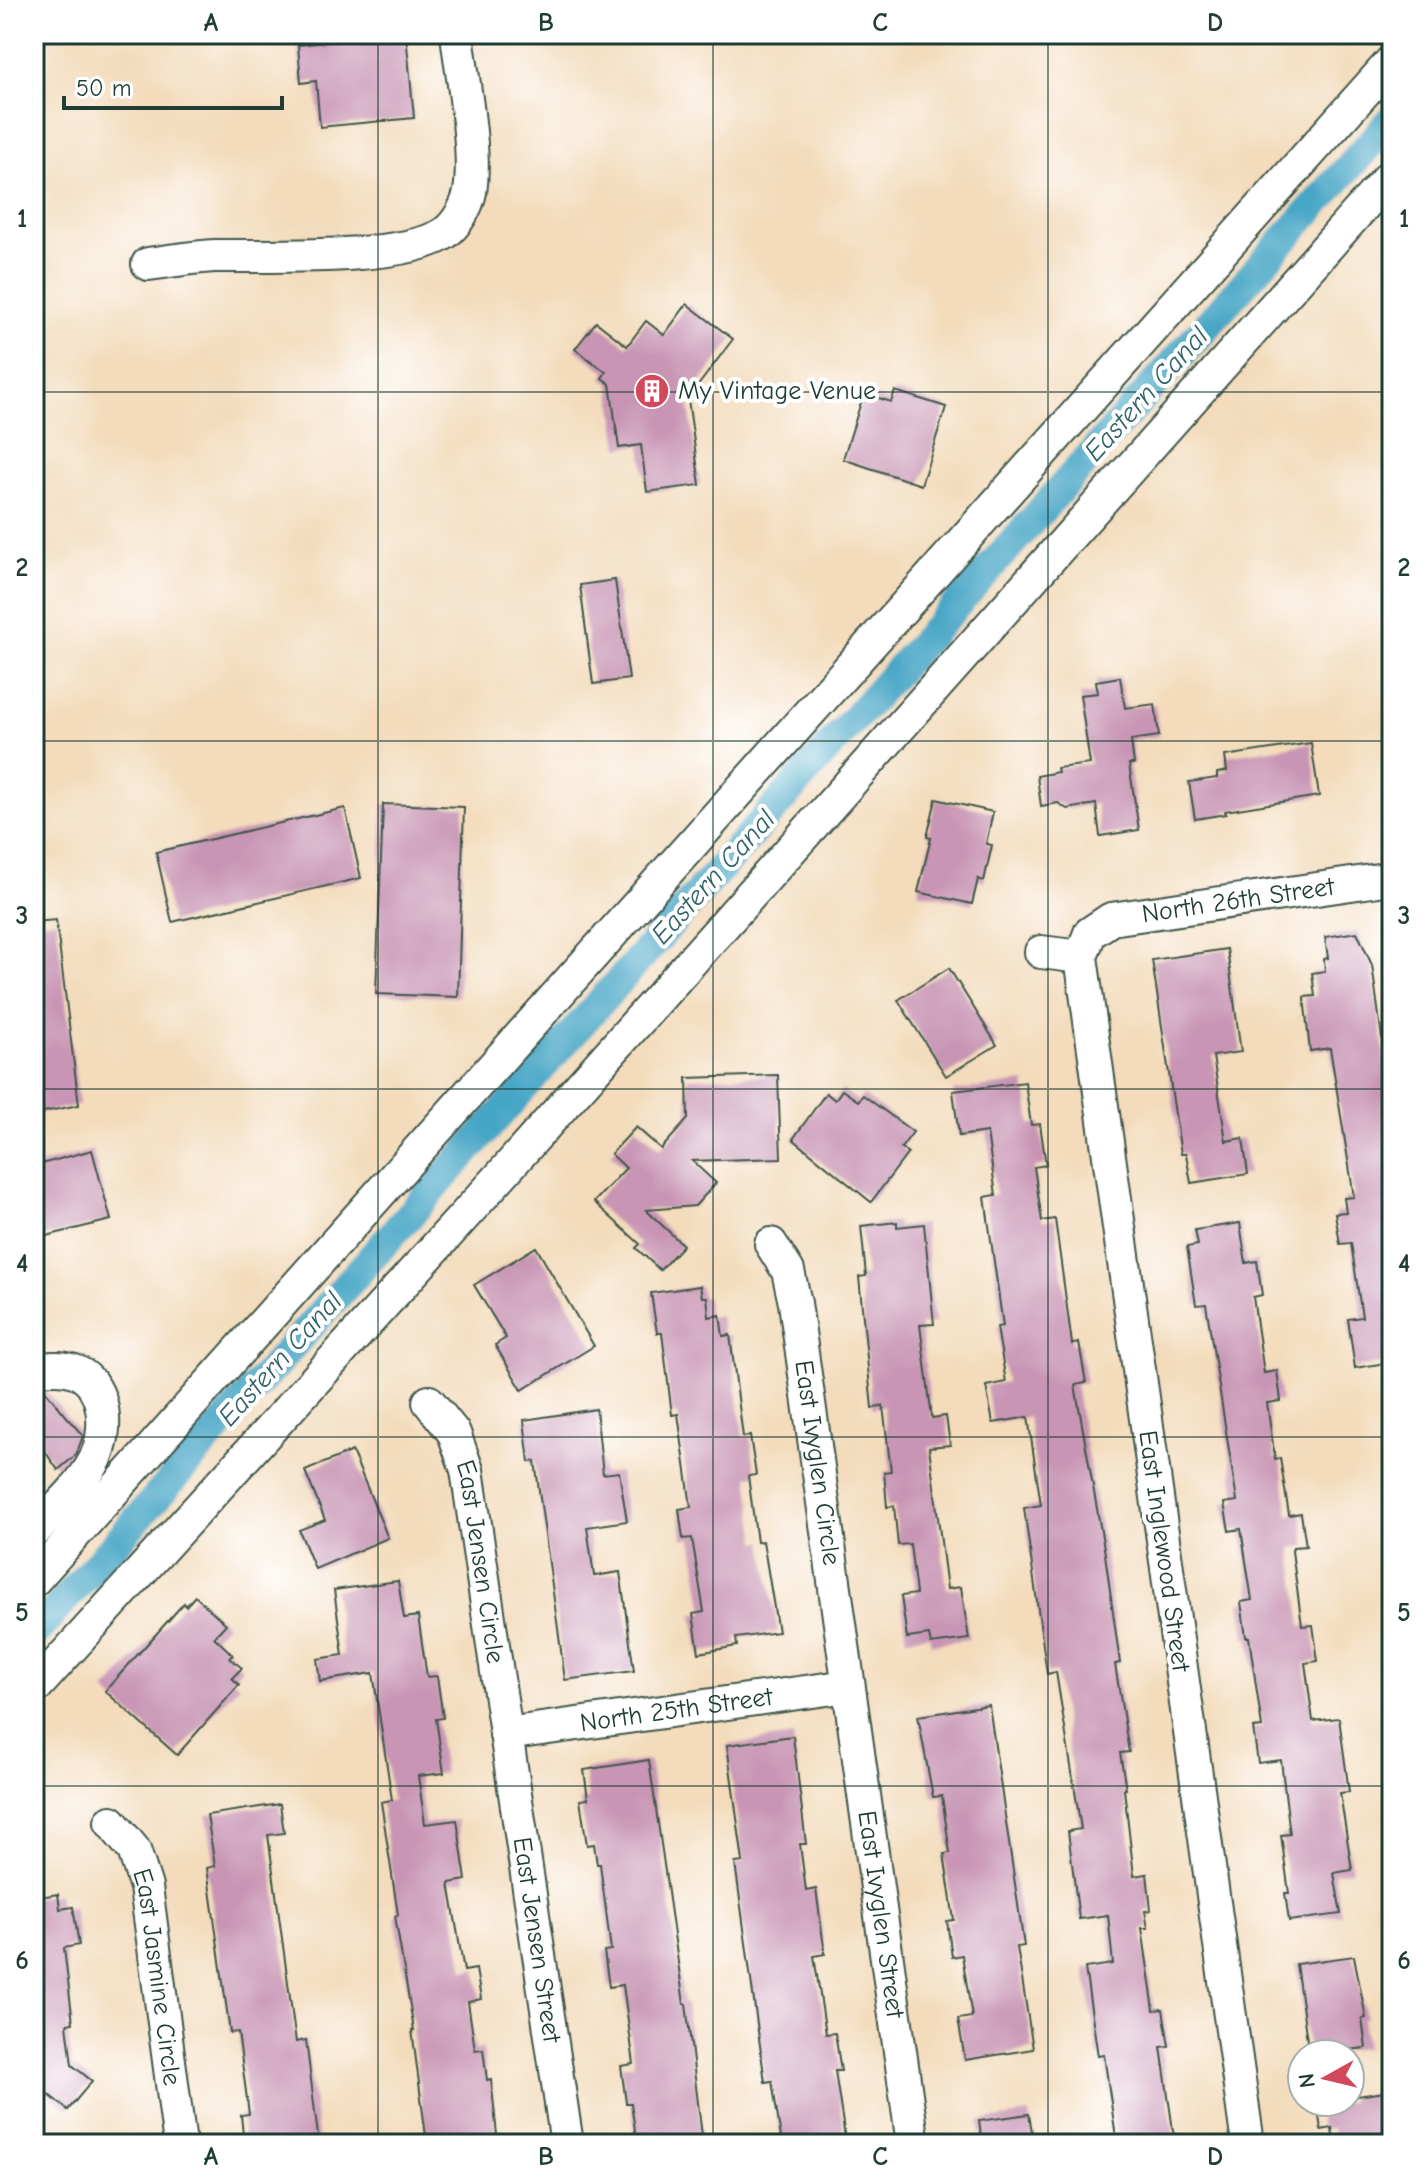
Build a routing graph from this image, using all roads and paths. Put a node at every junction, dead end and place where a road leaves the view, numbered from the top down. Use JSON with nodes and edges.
{"nodes":[{"id":1,"x":457,"y":34,"type":"edge"},
{"id":2,"x":1392,"y":61,"type":"edge"},
{"id":3,"x":1392,"y":174,"type":"edge"},
{"id":4,"x":148,"y":264,"type":"dead end"},
{"id":5,"x":1392,"y":878,"type":"edge"},
{"id":6,"x":1086,"y":945,"type":"junction"},
{"id":7,"x":1041,"y":952,"type":"dead end"},
{"id":8,"x":771,"y":1244,"type":"dead end"},
{"id":9,"x":34,"y":1369,"type":"edge"},
{"id":10,"x":429,"y":1402,"type":"dead end"},
{"id":11,"x":34,"y":1531,"type":"edge"},
{"id":12,"x":34,"y":1580,"type":"edge"},
{"id":13,"x":848,"y":1686,"type":"junction"},
{"id":14,"x":34,"y":1689,"type":"edge"},
{"id":15,"x":506,"y":1734,"type":"junction"},
{"id":16,"x":111,"y":1822,"type":"dead end"},
{"id":17,"x":180,"y":2144,"type":"edge"},
{"id":18,"x":567,"y":2144,"type":"edge"},
{"id":19,"x":913,"y":2144,"type":"edge"},
{"id":20,"x":1248,"y":2144,"type":"edge"}],
"edges":[{"from":1,"to":4,"type":"street"},
{"from":2,"to":12,"type":"street"},
{"from":3,"to":14,"type":"street"},
{"from":5,"to":6,"type":"street","name":"North 26th Street"},
{"from":6,"to":7,"type":"street"},
{"from":6,"to":20,"type":"street","name":"East Inglewood Street"},
{"from":8,"to":13,"type":"street","name":"East Ivyglen Circle"},
{"from":9,"to":11,"type":"street"},
{"from":10,"to":15,"type":"street","name":"East Jensen Circle"},
{"from":13,"to":15,"type":"street","name":"North 25th Street"},
{"from":13,"to":19,"type":"street","name":"East Ivyglen Street"},
{"from":15,"to":18,"type":"street","name":"East Jensen Street"},
{"from":16,"to":17,"type":"street","name":"East Jasmine Circle"}]}
